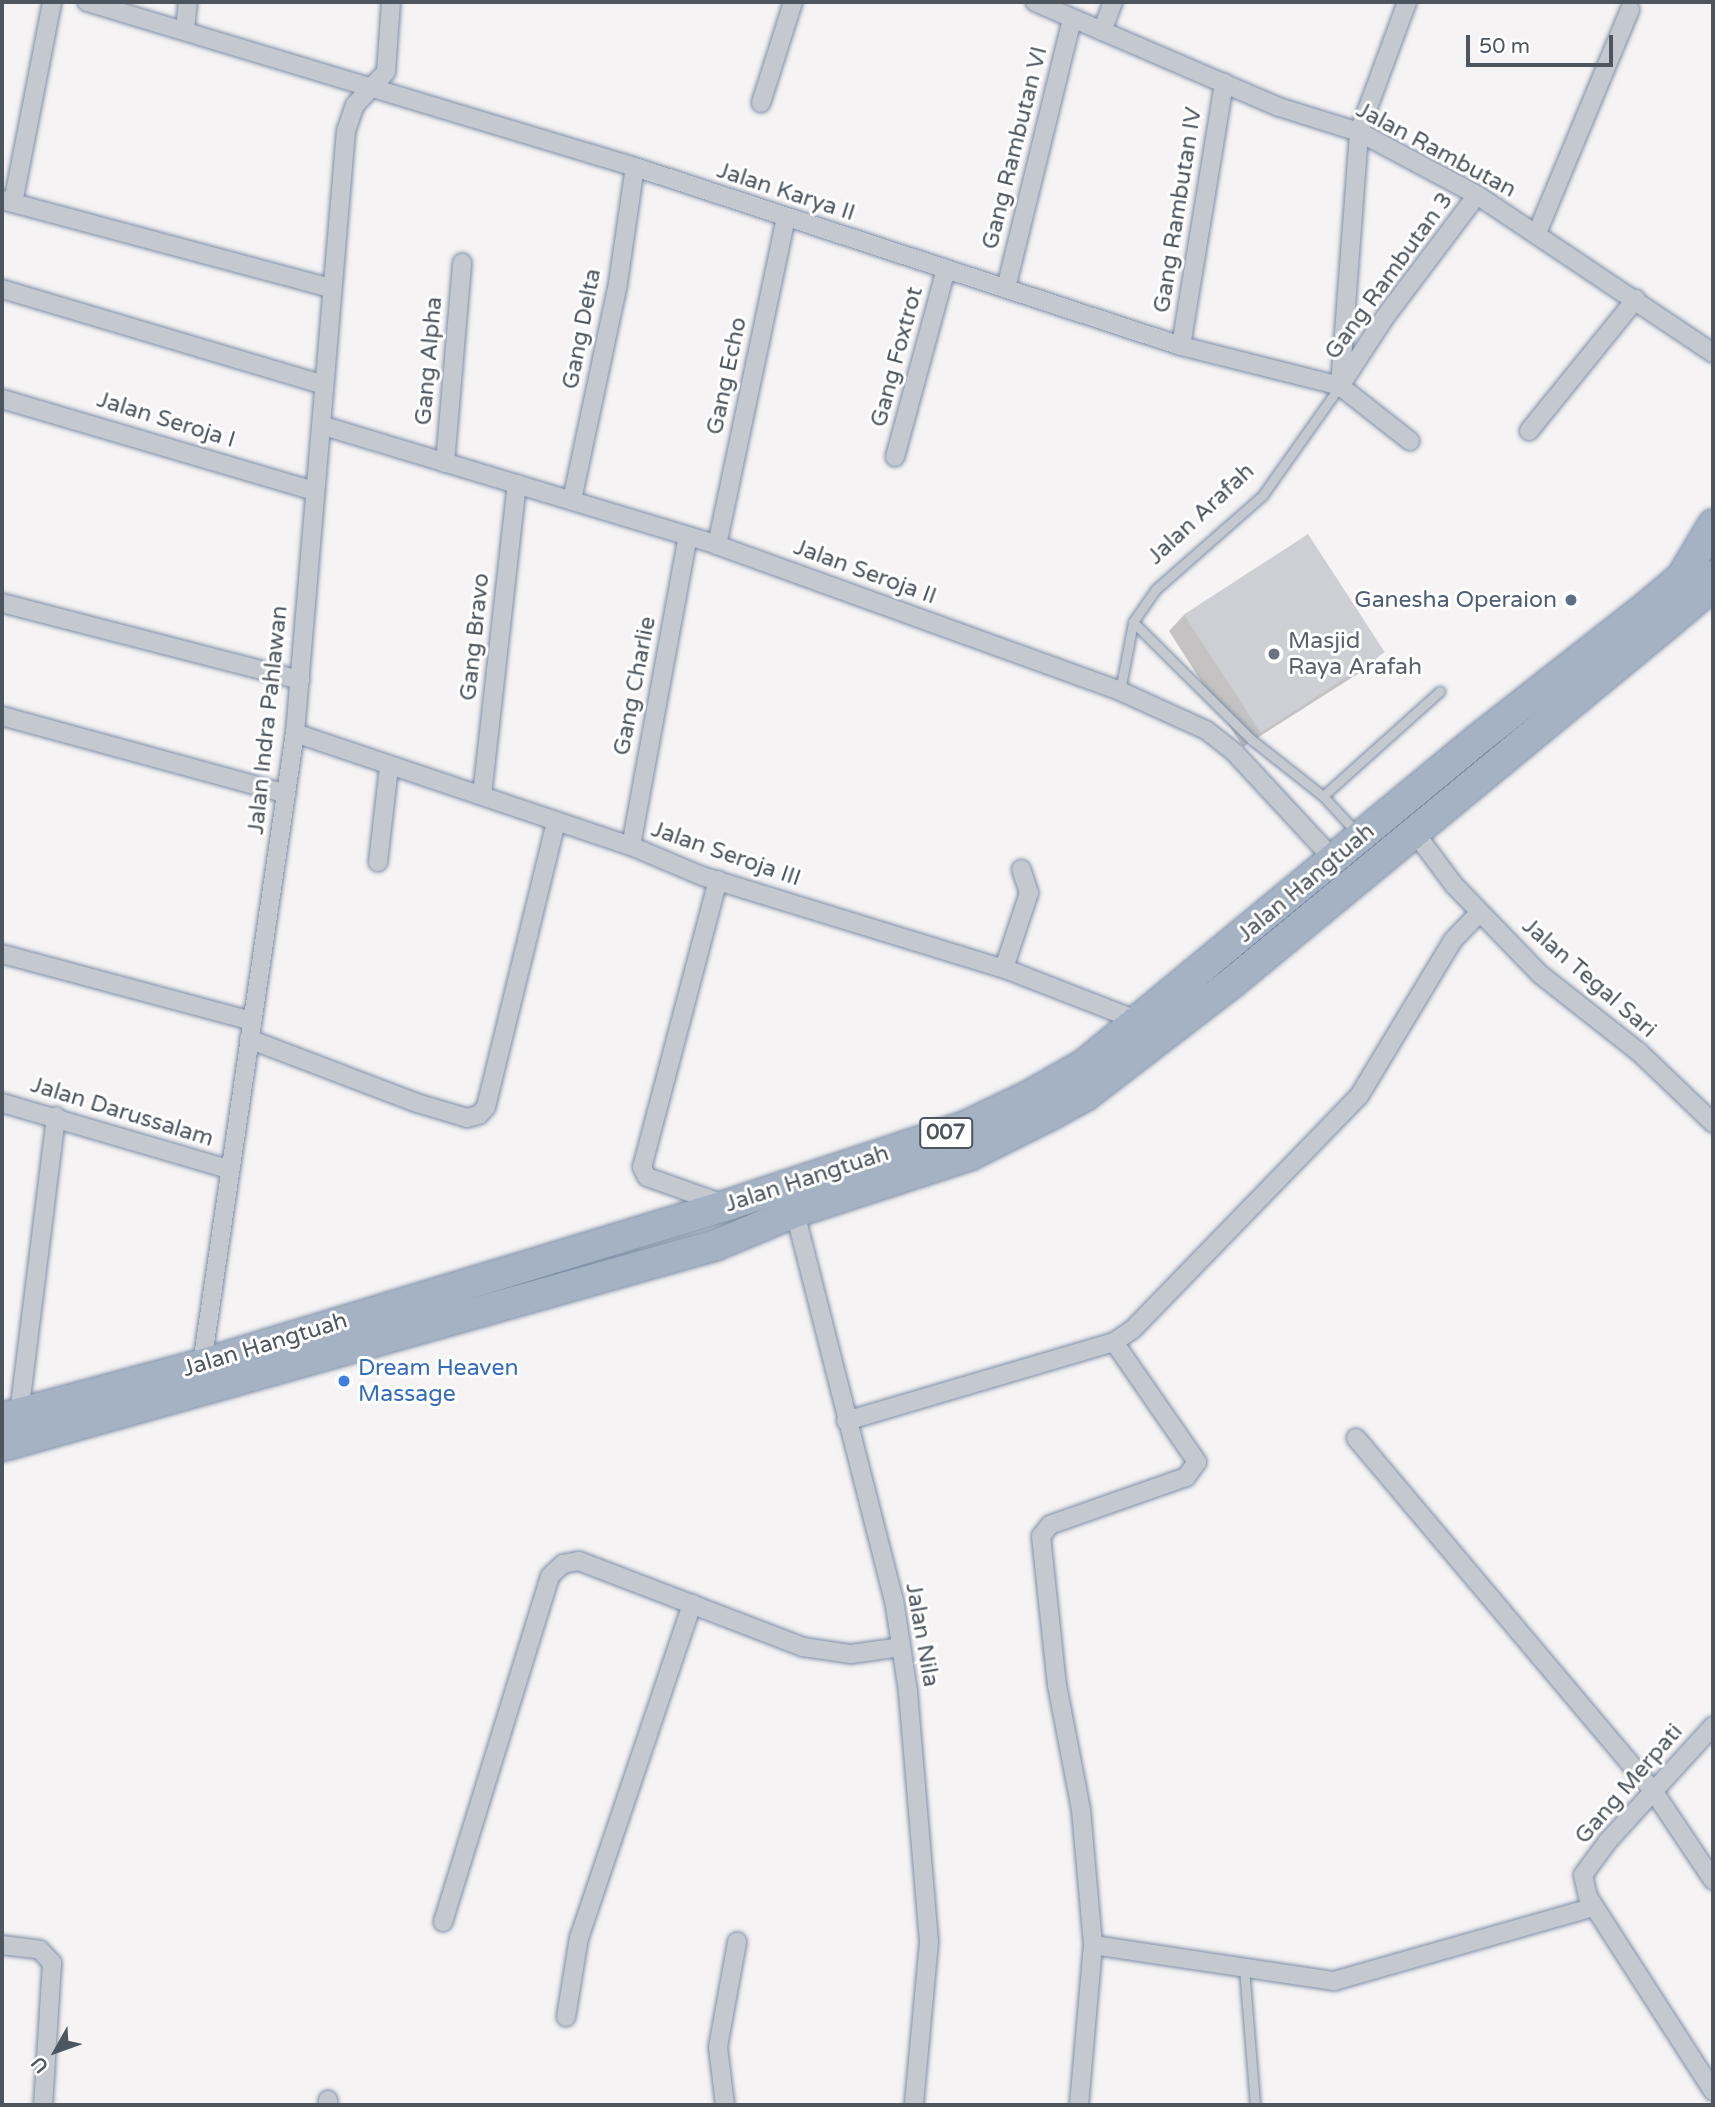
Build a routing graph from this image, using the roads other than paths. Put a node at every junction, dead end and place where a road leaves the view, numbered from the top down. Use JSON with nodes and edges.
{"nodes":[{"id":1,"x":52,"y":2,"type":"edge"},
{"id":2,"x":87,"y":2,"type":"edge"},
{"id":3,"x":188,"y":2,"type":"edge"},
{"id":4,"x":391,"y":2,"type":"edge"},
{"id":5,"x":793,"y":2,"type":"edge"},
{"id":6,"x":1035,"y":2,"type":"edge"},
{"id":7,"x":1113,"y":2,"type":"edge"},
{"id":8,"x":1407,"y":2,"type":"edge"},
{"id":9,"x":1630,"y":10,"type":"dead end"},
{"id":10,"x":1072,"y":19,"type":"junction"},
{"id":11,"x":185,"y":29,"type":"junction"},
{"id":12,"x":1102,"y":31,"type":"junction"},
{"id":13,"x":1223,"y":82,"type":"junction"},
{"id":14,"x":375,"y":88,"type":"junction"},
{"id":15,"x":761,"y":103,"type":"dead end"},
{"id":16,"x":1359,"y":132,"type":"junction"},
{"id":17,"x":635,"y":167,"type":"junction"},
{"id":18,"x":1477,"y":195,"type":"junction"},
{"id":19,"x":7,"y":202,"type":"edge"},
{"id":20,"x":786,"y":218,"type":"junction"},
{"id":21,"x":1536,"y":233,"type":"junction"},
{"id":22,"x":462,"y":263,"type":"dead end"},
{"id":23,"x":946,"y":269,"type":"junction"},
{"id":24,"x":331,"y":288,"type":"junction"},
{"id":25,"x":1006,"y":288,"type":"junction"},
{"id":26,"x":2,"y":289,"type":"edge"},
{"id":27,"x":1636,"y":299,"type":"junction"},
{"id":28,"x":1181,"y":346,"type":"junction"},
{"id":29,"x":1713,"y":353,"type":"edge"},
{"id":30,"x":324,"y":385,"type":"junction"},
{"id":31,"x":1340,"y":386,"type":"junction"},
{"id":32,"x":2,"y":398,"type":"edge"},
{"id":33,"x":324,"y":426,"type":"junction"},
{"id":34,"x":1529,"y":431,"type":"dead end"},
{"id":35,"x":1410,"y":441,"type":"dead end"},
{"id":36,"x":895,"y":457,"type":"dead end"},
{"id":37,"x":445,"y":463,"type":"junction"},
{"id":38,"x":517,"y":484,"type":"junction"},
{"id":39,"x":316,"y":491,"type":"junction"},
{"id":40,"x":572,"y":500,"type":"junction"},
{"id":41,"x":1713,"y":525,"type":"edge"},
{"id":42,"x":688,"y":536,"type":"junction"},
{"id":43,"x":717,"y":545,"type":"junction"},
{"id":44,"x":1713,"y":576,"type":"edge"},
{"id":45,"x":2,"y":603,"type":"edge"},
{"id":46,"x":1133,"y":622,"type":"junction"},
{"id":47,"x":300,"y":680,"type":"junction"},
{"id":48,"x":1120,"y":691,"type":"junction"},
{"id":49,"x":1440,"y":691,"type":"dead end"},
{"id":50,"x":2,"y":716,"type":"edge"},
{"id":51,"x":295,"y":733,"type":"junction"},
{"id":52,"x":389,"y":766,"type":"junction"},
{"id":53,"x":287,"y":794,"type":"junction"},
{"id":54,"x":482,"y":795,"type":"junction"},
{"id":55,"x":1323,"y":796,"type":"junction"},
{"id":56,"x":555,"y":821,"type":"junction"},
{"id":57,"x":1413,"y":830,"type":"junction"},
{"id":58,"x":1361,"y":838,"type":"junction"},
{"id":59,"x":631,"y":846,"type":"junction"},
{"id":60,"x":1335,"y":860,"type":"junction"},
{"id":61,"x":378,"y":862,"type":"dead end"},
{"id":62,"x":1021,"y":869,"type":"dead end"},
{"id":63,"x":718,"y":880,"type":"junction"},
{"id":64,"x":1479,"y":913,"type":"junction"},
{"id":65,"x":2,"y":954,"type":"edge"},
{"id":66,"x":1217,"y":957,"type":"junction"},
{"id":67,"x":1008,"y":970,"type":"junction"},
{"id":68,"x":1234,"y":981,"type":"junction"},
{"id":69,"x":252,"y":1021,"type":"junction"},
{"id":70,"x":1139,"y":1021,"type":"junction"},
{"id":71,"x":248,"y":1039,"type":"junction"},
{"id":72,"x":2,"y":1102,"type":"edge"},
{"id":73,"x":56,"y":1116,"type":"junction"},
{"id":74,"x":1713,"y":1123,"type":"edge"},
{"id":75,"x":228,"y":1169,"type":"junction"},
{"id":76,"x":791,"y":1198,"type":"junction"},
{"id":77,"x":728,"y":1205,"type":"junction"},
{"id":78,"x":1114,"y":1342,"type":"junction"},
{"id":79,"x":204,"y":1378,"type":"junction"},
{"id":80,"x":10,"y":1416,"type":"edge"},
{"id":81,"x":846,"y":1421,"type":"junction"},
{"id":82,"x":1356,"y":1438,"type":"dead end"},
{"id":83,"x":2,"y":1446,"type":"edge"},
{"id":84,"x":692,"y":1604,"type":"junction"},
{"id":85,"x":901,"y":1647,"type":"junction"},
{"id":86,"x":1713,"y":1726,"type":"edge"},
{"id":87,"x":1654,"y":1792,"type":"junction"},
{"id":88,"x":1713,"y":1880,"type":"edge"},
{"id":89,"x":1594,"y":1907,"type":"junction"},
{"id":90,"x":443,"y":1922,"type":"dead end"},
{"id":91,"x":737,"y":1942,"type":"dead end"},
{"id":92,"x":2,"y":1945,"type":"edge"},
{"id":93,"x":1093,"y":1945,"type":"junction"},
{"id":94,"x":1244,"y":1968,"type":"junction"},
{"id":95,"x":566,"y":2017,"type":"dead end"},
{"id":96,"x":1711,"y":2080,"type":"edge"},
{"id":97,"x":43,"y":2105,"type":"edge"},
{"id":98,"x":725,"y":2105,"type":"edge"},
{"id":99,"x":914,"y":2105,"type":"edge"},
{"id":100,"x":1079,"y":2105,"type":"edge"},
{"id":101,"x":1255,"y":2105,"type":"edge"}],
"edges":[{"from":1,"to":19,"type":"street"},
{"from":2,"to":11,"type":"street","name":"Jalan Karya II"},
{"from":3,"to":11,"type":"street"},
{"from":4,"to":14,"type":"street","name":"Jalan Indra Pahlawan"},
{"from":5,"to":15,"type":"street"},
{"from":6,"to":10,"type":"street","name":"Jalan Rambutan"},
{"from":7,"to":12,"type":"street"},
{"from":8,"to":16,"type":"street"},
{"from":9,"to":21,"type":"street"},
{"from":10,"to":12,"type":"street","name":"Jalan Rambutan"},
{"from":10,"to":25,"type":"street","name":"Gang Rambutan VI"},
{"from":11,"to":14,"type":"street","name":"Jalan Karya II"},
{"from":12,"to":13,"type":"street","name":"Jalan Rambutan"},
{"from":13,"to":16,"type":"street","name":"Jalan Rambutan"},
{"from":13,"to":28,"type":"street","name":"Gang Rambutan IV"},
{"from":14,"to":17,"type":"street","name":"Jalan Karya II"},
{"from":14,"to":24,"type":"street","name":"Jalan Indra Pahlawan"},
{"from":16,"to":18,"type":"street","name":"Jalan Rambutan"},
{"from":16,"to":31,"type":"street"},
{"from":17,"to":20,"type":"street","name":"Jalan Karya II"},
{"from":17,"to":40,"type":"street","name":"Gang Delta"},
{"from":18,"to":21,"type":"street","name":"Jalan Rambutan"},
{"from":18,"to":31,"type":"street","name":"Gang Rambutan 3"},
{"from":19,"to":24,"type":"street"},
{"from":20,"to":23,"type":"street","name":"Jalan Karya II"},
{"from":20,"to":43,"type":"street","name":"Gang Echo"},
{"from":21,"to":27,"type":"street","name":"Jalan Rambutan"},
{"from":22,"to":37,"type":"street","name":"Gang Alpha"},
{"from":23,"to":25,"type":"street","name":"Jalan Karya II"},
{"from":23,"to":36,"type":"street","name":"Gang Foxtrot"},
{"from":24,"to":30,"type":"street","name":"Jalan Indra Pahlawan"},
{"from":25,"to":28,"type":"street","name":"Jalan Karya II"},
{"from":26,"to":30,"type":"street"},
{"from":27,"to":29,"type":"street","name":"Jalan Rambutan"},
{"from":27,"to":34,"type":"street"},
{"from":28,"to":31,"type":"street","name":"Jalan Karya II"},
{"from":30,"to":33,"type":"street","name":"Jalan Indra Pahlawan"},
{"from":31,"to":35,"type":"street"},
{"from":31,"to":46,"type":"lane","name":"Jalan Arafah"},
{"from":32,"to":39,"type":"street","name":"Jalan Seroja I"},
{"from":33,"to":37,"type":"street","name":"Jalan Seroja II"},
{"from":33,"to":39,"type":"street","name":"Jalan Indra Pahlawan"},
{"from":37,"to":38,"type":"street","name":"Jalan Seroja II"},
{"from":38,"to":40,"type":"street","name":"Jalan Seroja II"},
{"from":38,"to":54,"type":"street","name":"Gang Bravo"},
{"from":39,"to":47,"type":"street","name":"Jalan Indra Pahlawan"},
{"from":40,"to":42,"type":"street","name":"Jalan Seroja II"},
{"from":41,"to":58,"type":"highway","name":"Jalan Hangtuah","number":"007"},
{"from":42,"to":43,"type":"street","name":"Jalan Seroja II"},
{"from":42,"to":59,"type":"street","name":"Gang Charlie"},
{"from":43,"to":48,"type":"street","name":"Jalan Seroja II"},
{"from":44,"to":57,"type":"highway","name":"Jalan Hangtuah","number":"007"},
{"from":45,"to":47,"type":"street"},
{"from":46,"to":48,"type":"lane","name":"Jalan Arafah"},
{"from":46,"to":55,"type":"lane"},
{"from":47,"to":51,"type":"street","name":"Jalan Indra Pahlawan"},
{"from":48,"to":60,"type":"street","name":"Jalan Seroja II"},
{"from":49,"to":55,"type":"lane"},
{"from":50,"to":53,"type":"street"},
{"from":51,"to":52,"type":"street","name":"Jalan Seroja III"},
{"from":51,"to":53,"type":"street","name":"Jalan Indra Pahlawan"},
{"from":52,"to":54,"type":"street","name":"Jalan Seroja III"},
{"from":52,"to":61,"type":"street"},
{"from":53,"to":69,"type":"street","name":"Jalan Indra Pahlawan"},
{"from":54,"to":56,"type":"street","name":"Jalan Seroja III"},
{"from":55,"to":58,"type":"lane"},
{"from":56,"to":59,"type":"street","name":"Jalan Seroja III"},
{"from":56,"to":71,"type":"street"},
{"from":57,"to":64,"type":"street","name":"Jalan Tegal Sari"},
{"from":57,"to":68,"type":"highway","name":"Jalan Hangtuah","number":"007"},
{"from":58,"to":60,"type":"highway","name":"Jalan Hangtuah","number":"007"},
{"from":59,"to":63,"type":"street","name":"Jalan Seroja III"},
{"from":60,"to":66,"type":"highway","name":"Jalan Hangtuah","number":"007"},
{"from":62,"to":67,"type":"street"},
{"from":63,"to":67,"type":"street","name":"Jalan Seroja III"},
{"from":63,"to":77,"type":"street"},
{"from":64,"to":74,"type":"street","name":"Jalan Tegal Sari"},
{"from":64,"to":78,"type":"street"},
{"from":65,"to":69,"type":"street"},
{"from":66,"to":68,"type":"highway"},
{"from":66,"to":70,"type":"highway","name":"Jalan Hangtuah","number":"007"},
{"from":67,"to":70,"type":"street","name":"Jalan Seroja III"},
{"from":68,"to":76,"type":"highway","name":"Jalan Hangtuah","number":"007"},
{"from":69,"to":71,"type":"street","name":"Jalan Indra Pahlawan"},
{"from":70,"to":76,"type":"highway","name":"Jalan Hangtuah","number":"007"},
{"from":71,"to":75,"type":"street","name":"Jalan Indra Pahlawan"},
{"from":72,"to":73,"type":"street","name":"Jalan Darussalam"},
{"from":73,"to":75,"type":"street","name":"Jalan Darussalam"},
{"from":73,"to":80,"type":"street"},
{"from":75,"to":79,"type":"street","name":"Jalan Indra Pahlawan"},
{"from":76,"to":77,"type":"highway","name":"Jalan Hangtuah","number":"007"},
{"from":76,"to":79,"type":"highway","name":"Jalan Hangtuah","number":"007"},
{"from":76,"to":81,"type":"street","name":"Jalan Nila"},
{"from":77,"to":79,"type":"highway","name":"Jalan Hangtuah","number":"007"},
{"from":78,"to":81,"type":"street"},
{"from":78,"to":93,"type":"street"},
{"from":79,"to":80,"type":"highway","name":"Jalan Hangtuah","number":"007"},
{"from":79,"to":83,"type":"highway","name":"Jalan Hangtuah","number":"007"},
{"from":81,"to":85,"type":"street","name":"Jalan Nila"},
{"from":82,"to":87,"type":"street"},
{"from":84,"to":85,"type":"street"},
{"from":84,"to":90,"type":"street"},
{"from":84,"to":95,"type":"street"},
{"from":85,"to":99,"type":"street","name":"Jalan Nila"},
{"from":86,"to":87,"type":"street","name":"Gang Merpati"},
{"from":87,"to":88,"type":"street"},
{"from":87,"to":89,"type":"street","name":"Gang Merpati"},
{"from":89,"to":94,"type":"street"},
{"from":89,"to":96,"type":"street"},
{"from":91,"to":98,"type":"street"},
{"from":92,"to":97,"type":"street"},
{"from":93,"to":94,"type":"street"},
{"from":93,"to":100,"type":"street"},
{"from":94,"to":101,"type":"lane"}]}
